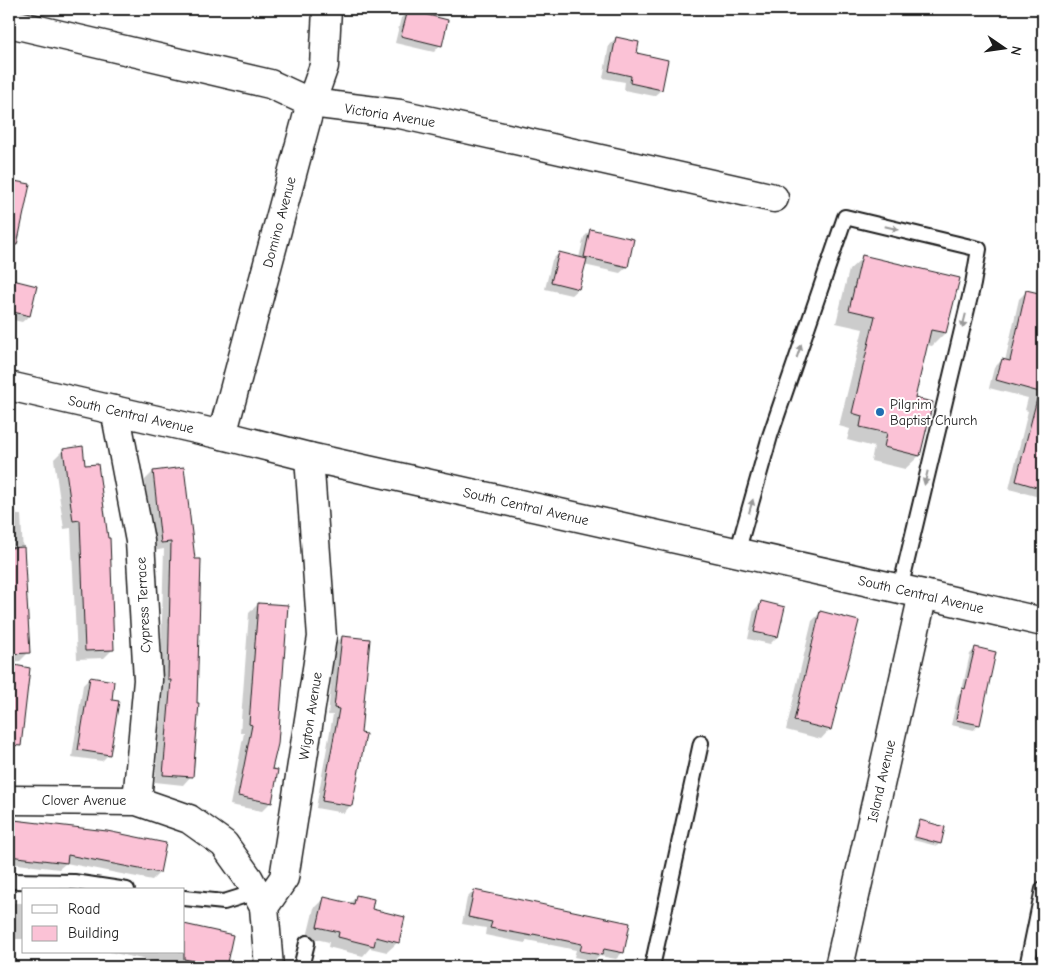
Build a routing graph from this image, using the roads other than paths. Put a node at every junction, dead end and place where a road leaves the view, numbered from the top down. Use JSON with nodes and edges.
{"nodes":[{"id":1,"x":327,"y":9,"type":"edge"},
{"id":2,"x":9,"y":23,"type":"edge"},
{"id":3,"x":311,"y":103,"type":"junction"},
{"id":4,"x":774,"y":198,"type":"dead end"},
{"id":5,"x":9,"y":386,"type":"edge"},
{"id":6,"x":115,"y":410,"type":"junction"},
{"id":7,"x":222,"y":435,"type":"junction"},
{"id":8,"x":309,"y":457,"type":"junction"},
{"id":9,"x":738,"y":553,"type":"junction"},
{"id":10,"x":912,"y":591,"type":"junction"},
{"id":11,"x":1043,"y":622,"type":"edge"},
{"id":12,"x":701,"y":743,"type":"dead end"},
{"id":13,"x":9,"y":800,"type":"edge"},
{"id":14,"x":137,"y":800,"type":"junction"},
{"id":15,"x":9,"y":881,"type":"edge"},
{"id":16,"x":114,"y":888,"type":"edge"},
{"id":17,"x":1043,"y":889,"type":"edge"},
{"id":18,"x":185,"y":898,"type":"edge"},
{"id":19,"x":260,"y":899,"type":"junction"},
{"id":20,"x":307,"y":943,"type":"dead end"},
{"id":21,"x":269,"y":967,"type":"edge"},
{"id":22,"x":302,"y":967,"type":"edge"},
{"id":23,"x":652,"y":967,"type":"edge"},
{"id":24,"x":839,"y":967,"type":"edge"},
{"id":25,"x":1027,"y":967,"type":"edge"}],
"edges":[{"from":1,"to":3,"type":"street","name":"Domino Avenue"},
{"from":2,"to":3,"type":"street","name":"Victoria Avenue"},
{"from":3,"to":4,"type":"street","name":"Victoria Avenue"},
{"from":3,"to":7,"type":"street","name":"Domino Avenue"},
{"from":5,"to":6,"type":"street","name":"South Central Avenue"},
{"from":6,"to":7,"type":"street","name":"South Central Avenue"},
{"from":6,"to":14,"type":"street","name":"Cypress Terrace"},
{"from":7,"to":8,"type":"street","name":"South Central Avenue"},
{"from":8,"to":9,"type":"street","name":"South Central Avenue"},
{"from":8,"to":19,"type":"street","name":"Wigton Avenue"},
{"from":9,"to":10,"type":"street","name":"South Central Avenue"},
{"from":9,"to":10,"type":"lane","one_way":true},
{"from":10,"to":11,"type":"street","name":"South Central Avenue"},
{"from":10,"to":24,"type":"street","name":"Island Avenue"},
{"from":12,"to":23,"type":"lane"},
{"from":13,"to":14,"type":"street","name":"Clover Avenue"},
{"from":14,"to":19,"type":"street","name":"Clover Avenue"},
{"from":15,"to":16,"type":"lane"},
{"from":17,"to":25,"type":"lane"},
{"from":18,"to":19,"type":"lane"},
{"from":19,"to":21,"type":"street"},
{"from":20,"to":22,"type":"lane"}]}
